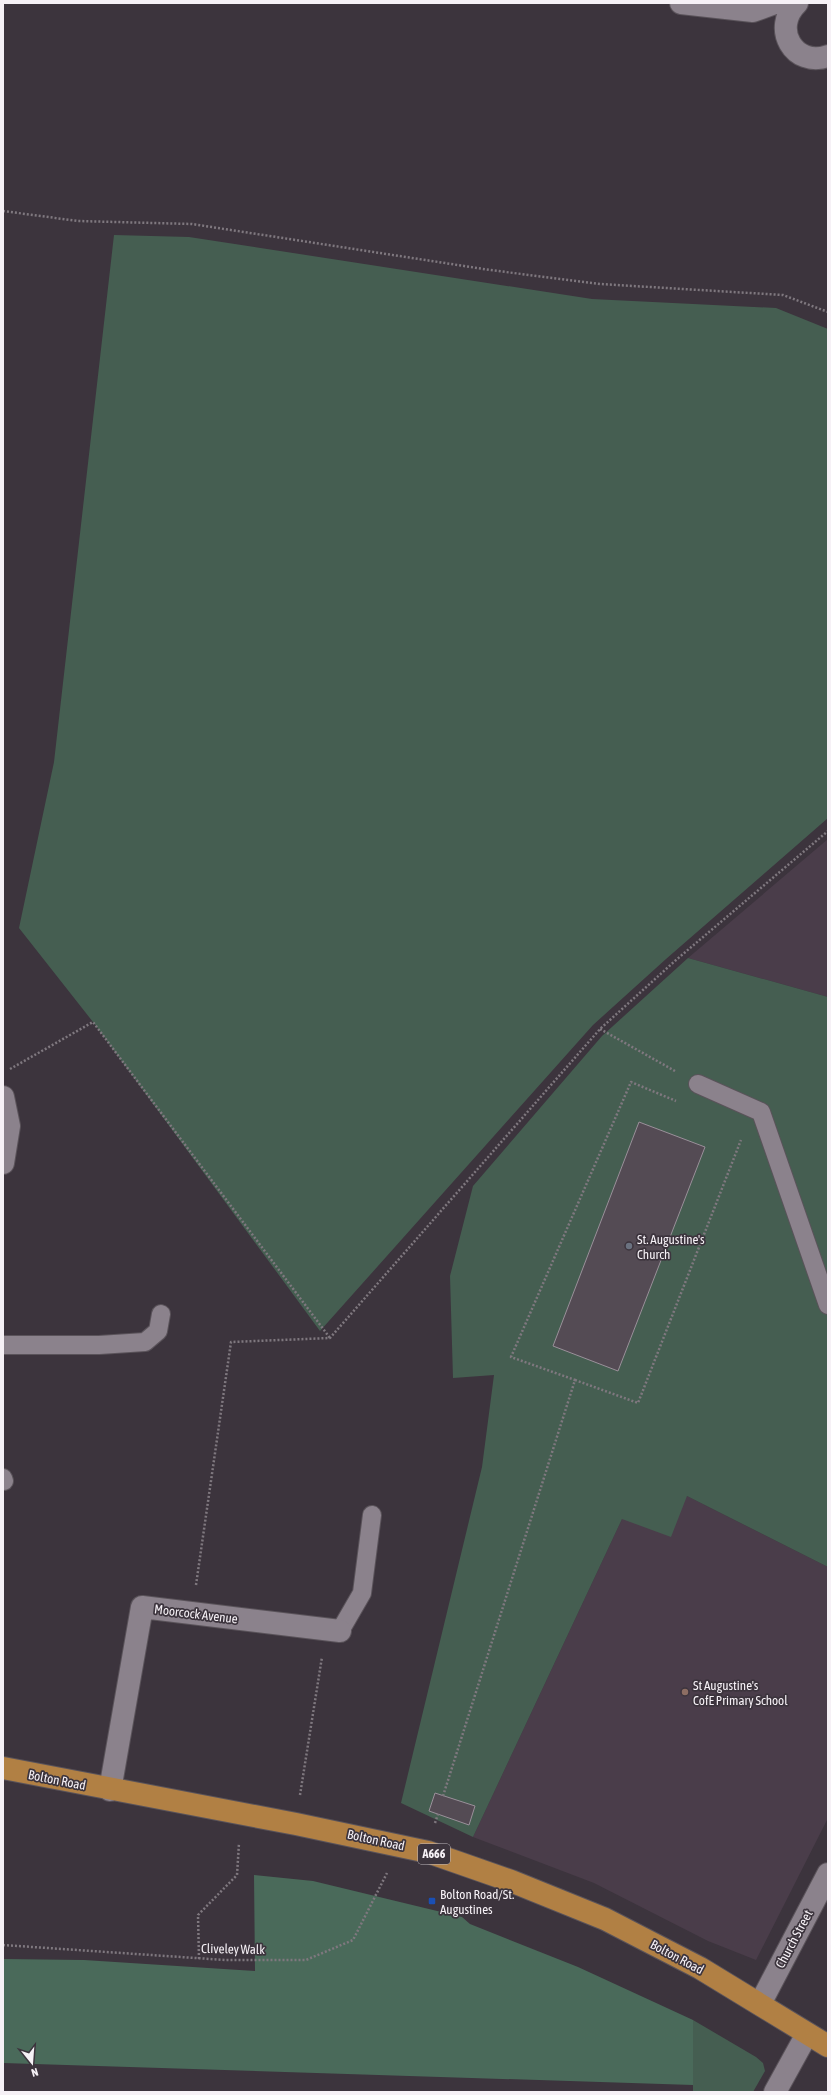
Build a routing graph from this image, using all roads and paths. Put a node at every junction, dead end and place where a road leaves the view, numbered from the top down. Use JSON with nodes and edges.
{"nodes":[{"id":1,"x":681,"y":3,"type":"edge"},
{"id":2,"x":775,"y":3,"type":"edge"},
{"id":3,"x":796,"y":3,"type":"edge"},
{"id":4,"x":828,"y":56,"type":"edge"},
{"id":5,"x":3,"y":211,"type":"edge"},
{"id":6,"x":828,"y":312,"type":"edge"},
{"id":7,"x":828,"y":831,"type":"edge"},
{"id":8,"x":600,"y":1029,"type":"junction"},
{"id":9,"x":3,"y":1073,"type":"edge"},
{"id":10,"x":698,"y":1084,"type":"junction"},
{"id":11,"x":3,"y":1097,"type":"edge"},
{"id":12,"x":742,"y":1139,"type":"dead end"},
{"id":13,"x":3,"y":1163,"type":"edge"},
{"id":14,"x":828,"y":1305,"type":"edge"},
{"id":15,"x":161,"y":1314,"type":"dead end"},
{"id":16,"x":330,"y":1338,"type":"junction"},
{"id":17,"x":3,"y":1345,"type":"edge"},
{"id":18,"x":575,"y":1380,"type":"junction"},
{"id":19,"x":372,"y":1515,"type":"dead end"},
{"id":20,"x":192,"y":1613,"type":"junction"},
{"id":21,"x":333,"y":1630,"type":"junction"},
{"id":22,"x":3,"y":1768,"type":"edge"},
{"id":23,"x":110,"y":1790,"type":"junction"},
{"id":24,"x":443,"y":1796,"type":"dead end"},
{"id":25,"x":242,"y":1814,"type":"junction"},
{"id":26,"x":296,"y":1824,"type":"junction"},
{"id":27,"x":400,"y":1846,"type":"junction"},
{"id":28,"x":828,"y":1874,"type":"edge"},
{"id":29,"x":3,"y":1946,"type":"edge"},
{"id":30,"x":199,"y":1959,"type":"junction"},
{"id":31,"x":760,"y":2004,"type":"junction"},
{"id":32,"x":807,"y":2034,"type":"junction"},
{"id":33,"x":828,"y":2046,"type":"edge"},
{"id":34,"x":775,"y":2092,"type":"edge"}],
"edges":[{"from":1,"to":2,"type":"street"},
{"from":3,"to":4,"type":"street"},
{"from":5,"to":6,"type":"path"},
{"from":7,"to":8,"type":"path"},
{"from":8,"to":10,"type":"path"},
{"from":8,"to":16,"type":"path"},
{"from":9,"to":16,"type":"path"},
{"from":10,"to":14,"type":"lane"},
{"from":10,"to":18,"type":"path"},
{"from":11,"to":13,"type":"street"},
{"from":12,"to":18,"type":"path"},
{"from":15,"to":17,"type":"lane"},
{"from":16,"to":20,"type":"path"},
{"from":18,"to":24,"type":"path"},
{"from":19,"to":21,"type":"lane"},
{"from":20,"to":21,"type":"street","name":"Moorcock Avenue"},
{"from":20,"to":23,"type":"street","name":"Moorcock Avenue"},
{"from":21,"to":26,"type":"path"},
{"from":22,"to":23,"type":"main road","name":"Bolton Road","number":"A666"},
{"from":23,"to":25,"type":"main road","name":"Bolton Road","number":"A666"},
{"from":25,"to":26,"type":"main road","name":"Bolton Road","number":"A666"},
{"from":25,"to":30,"type":"path"},
{"from":26,"to":27,"type":"main road","name":"Bolton Road","number":"A666"},
{"from":27,"to":30,"type":"path","name":"Cliveley Walk"},
{"from":27,"to":31,"type":"main road","name":"Bolton Road","number":"A666"},
{"from":28,"to":31,"type":"street","name":"Church Street"},
{"from":29,"to":30,"type":"path","name":"Cliveley Walk"},
{"from":31,"to":32,"type":"main road","name":"Bolton Road","number":"A666"},
{"from":32,"to":33,"type":"main road","name":"Bolton Road","number":"A666"},
{"from":32,"to":34,"type":"street"}]}
